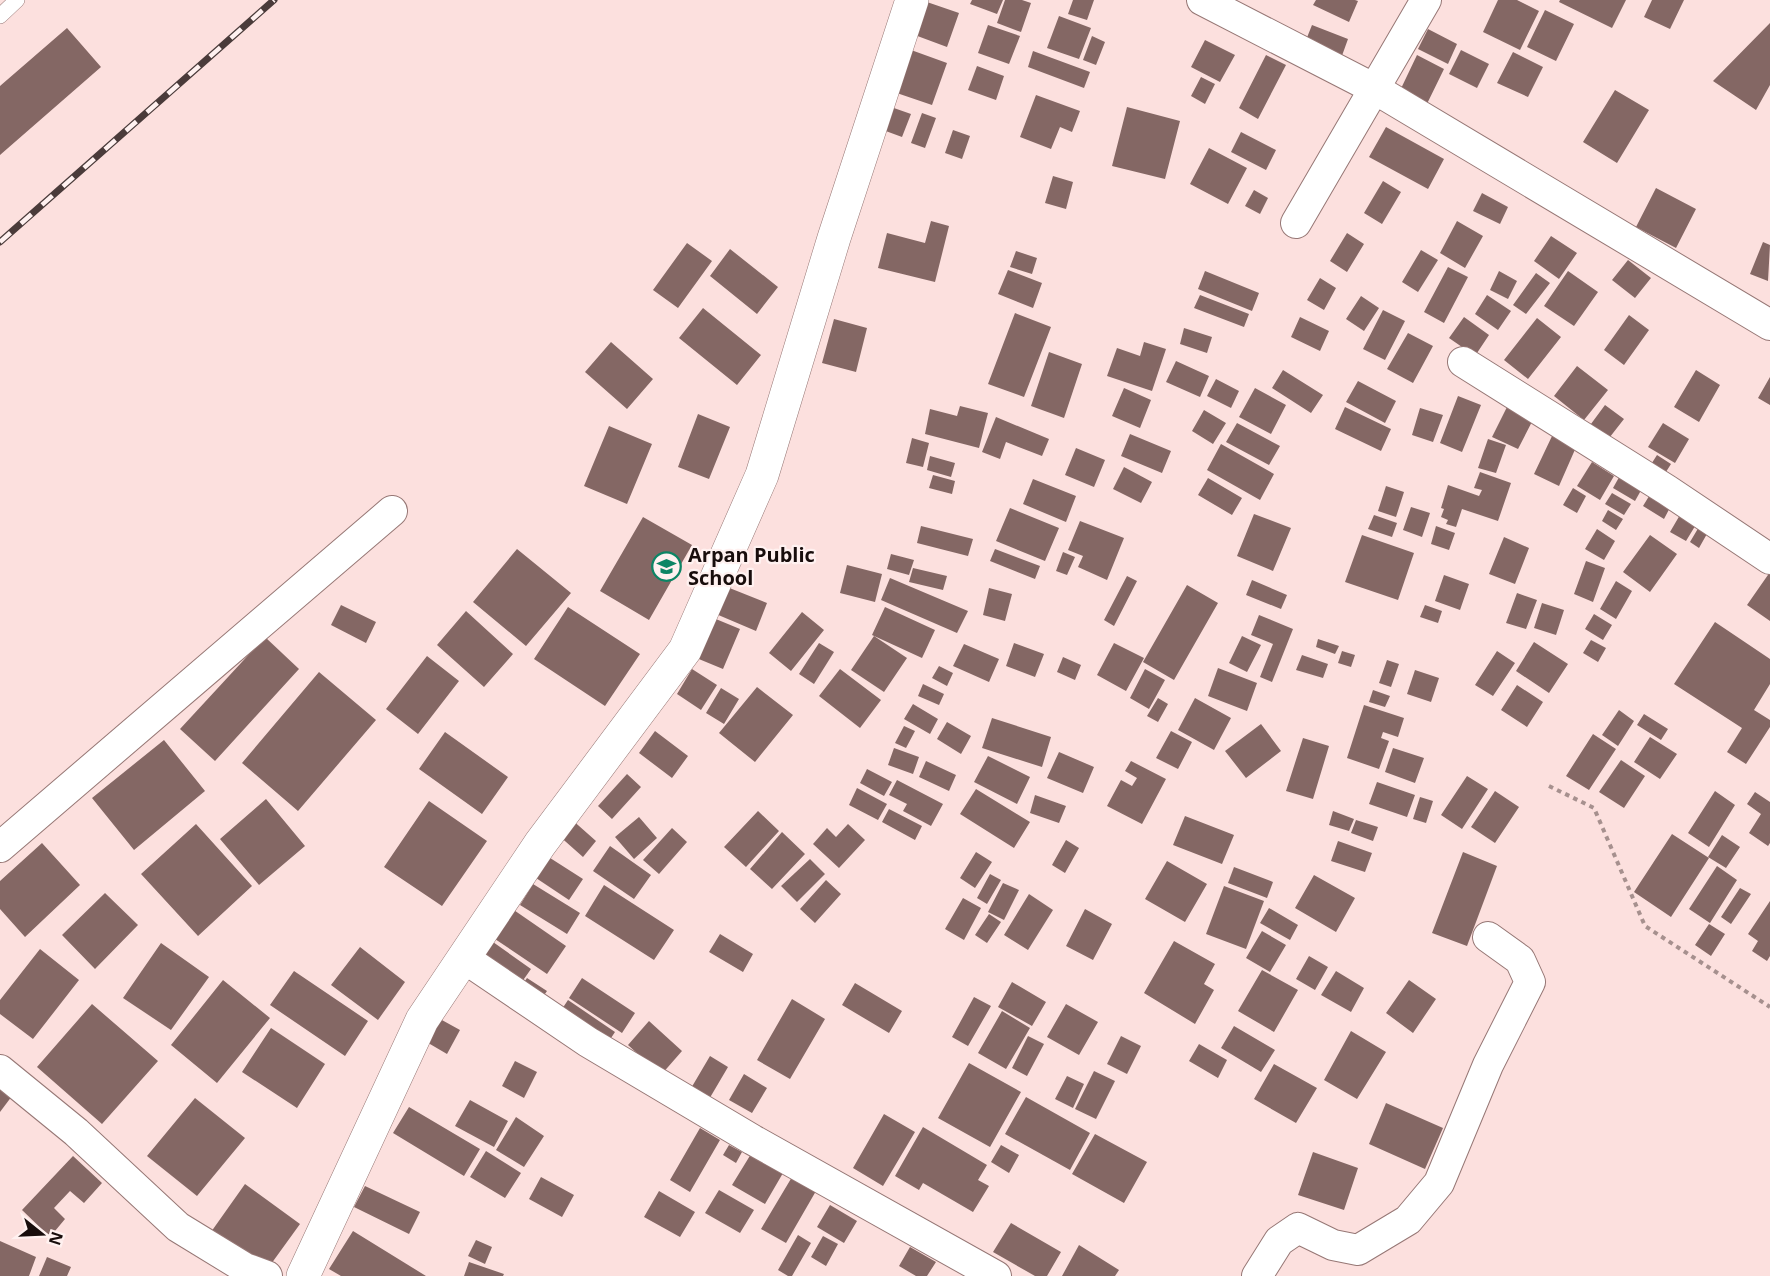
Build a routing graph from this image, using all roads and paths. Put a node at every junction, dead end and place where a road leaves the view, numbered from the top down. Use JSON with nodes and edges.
{"nodes":[{"id":1,"x":17,"y":0,"type":"edge"},
{"id":2,"x":912,"y":0,"type":"edge"},
{"id":3,"x":1202,"y":0,"type":"edge"},
{"id":4,"x":1426,"y":0,"type":"edge"},
{"id":5,"x":0,"y":16,"type":"edge"},
{"id":6,"x":1375,"y":89,"type":"junction"},
{"id":7,"x":1296,"y":223,"type":"dead end"},
{"id":8,"x":1770,"y":325,"type":"edge"},
{"id":9,"x":1463,"y":362,"type":"dead end"},
{"id":10,"x":392,"y":511,"type":"dead end"},
{"id":11,"x":1770,"y":559,"type":"edge"},
{"id":12,"x":1549,"y":786,"type":"dead end"},
{"id":13,"x":0,"y":848,"type":"edge"},
{"id":14,"x":1488,"y":937,"type":"dead end"},
{"id":15,"x":464,"y":958,"type":"junction"},
{"id":16,"x":1770,"y":1007,"type":"edge"},
{"id":17,"x":0,"y":1070,"type":"edge"},
{"id":18,"x":986,"y":1274,"type":"edge"},
{"id":19,"x":267,"y":1276,"type":"edge"},
{"id":20,"x":303,"y":1276,"type":"edge"},
{"id":21,"x":1257,"y":1276,"type":"edge"}],
"edges":[{"from":1,"to":5,"type":"lane"},
{"from":2,"to":15,"type":"street"},
{"from":3,"to":6,"type":"street"},
{"from":4,"to":6,"type":"street"},
{"from":6,"to":7,"type":"street"},
{"from":6,"to":8,"type":"street"},
{"from":9,"to":11,"type":"street"},
{"from":10,"to":13,"type":"street"},
{"from":12,"to":16,"type":"path"},
{"from":14,"to":21,"type":"street"},
{"from":15,"to":18,"type":"street"},
{"from":15,"to":20,"type":"street"},
{"from":17,"to":19,"type":"street"}]}
